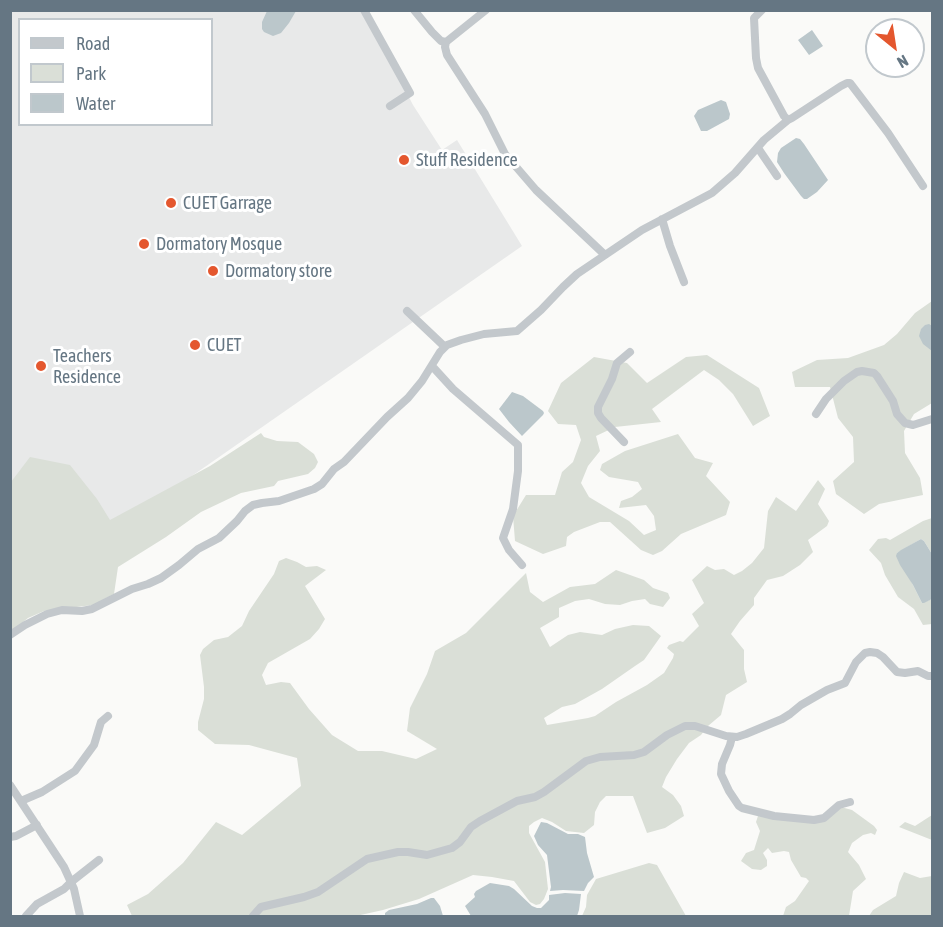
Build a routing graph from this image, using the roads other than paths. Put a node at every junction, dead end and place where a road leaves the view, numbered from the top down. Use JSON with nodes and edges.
{"nodes":[{"id":1,"x":364,"y":10,"type":"edge"},
{"id":2,"x":414,"y":10,"type":"edge"},
{"id":3,"x":486,"y":10,"type":"edge"},
{"id":4,"x":762,"y":10,"type":"edge"},
{"id":5,"x":446,"y":42,"type":"junction"},
{"id":6,"x":390,"y":106,"type":"dead end"},
{"id":7,"x":788,"y":120,"type":"junction"},
{"id":8,"x":758,"y":148,"type":"junction"},
{"id":9,"x":777,"y":176,"type":"dead end"},
{"id":10,"x":923,"y":186,"type":"dead end"},
{"id":11,"x":662,"y":219,"type":"junction"},
{"id":12,"x":605,"y":255,"type":"junction"},
{"id":13,"x":684,"y":282,"type":"dead end"},
{"id":14,"x":407,"y":311,"type":"dead end"},
{"id":15,"x":445,"y":347,"type":"junction"},
{"id":16,"x":630,"y":352,"type":"dead end"},
{"id":17,"x":432,"y":366,"type":"junction"},
{"id":18,"x":816,"y":414,"type":"dead end"},
{"id":19,"x":933,"y":419,"type":"edge"},
{"id":20,"x":624,"y":442,"type":"dead end"},
{"id":21,"x":522,"y":565,"type":"dead end"},
{"id":22,"x":10,"y":635,"type":"edge"},
{"id":23,"x":933,"y":676,"type":"edge"},
{"id":24,"x":108,"y":716,"type":"dead end"},
{"id":25,"x":732,"y":736,"type":"junction"},
{"id":26,"x":10,"y":785,"type":"edge"},
{"id":27,"x":21,"y":801,"type":"junction"},
{"id":28,"x":850,"y":802,"type":"dead end"},
{"id":29,"x":37,"y":825,"type":"junction"},
{"id":30,"x":10,"y":837,"type":"edge"},
{"id":31,"x":99,"y":860,"type":"dead end"},
{"id":32,"x":71,"y":882,"type":"junction"},
{"id":33,"x":26,"y":916,"type":"edge"},
{"id":34,"x":80,"y":916,"type":"edge"},
{"id":35,"x":253,"y":916,"type":"edge"}],
"edges":[{"from":1,"to":6,"type":"street"},
{"from":2,"to":5,"type":"street"},
{"from":3,"to":5,"type":"street"},
{"from":4,"to":7,"type":"street"},
{"from":5,"to":12,"type":"street"},
{"from":7,"to":8,"type":"street"},
{"from":7,"to":10,"type":"street"},
{"from":8,"to":9,"type":"street"},
{"from":8,"to":11,"type":"street"},
{"from":11,"to":12,"type":"street"},
{"from":11,"to":13,"type":"street"},
{"from":12,"to":15,"type":"street"},
{"from":14,"to":15,"type":"street"},
{"from":15,"to":17,"type":"street"},
{"from":16,"to":20,"type":"street"},
{"from":17,"to":21,"type":"street"},
{"from":17,"to":22,"type":"street"},
{"from":18,"to":19,"type":"street"},
{"from":23,"to":25,"type":"street"},
{"from":24,"to":27,"type":"street"},
{"from":25,"to":28,"type":"street"},
{"from":25,"to":35,"type":"street"},
{"from":26,"to":27,"type":"street"},
{"from":27,"to":29,"type":"street"},
{"from":29,"to":30,"type":"street"},
{"from":29,"to":32,"type":"street"},
{"from":31,"to":32,"type":"street"},
{"from":32,"to":33,"type":"street"},
{"from":32,"to":34,"type":"street"}]}
